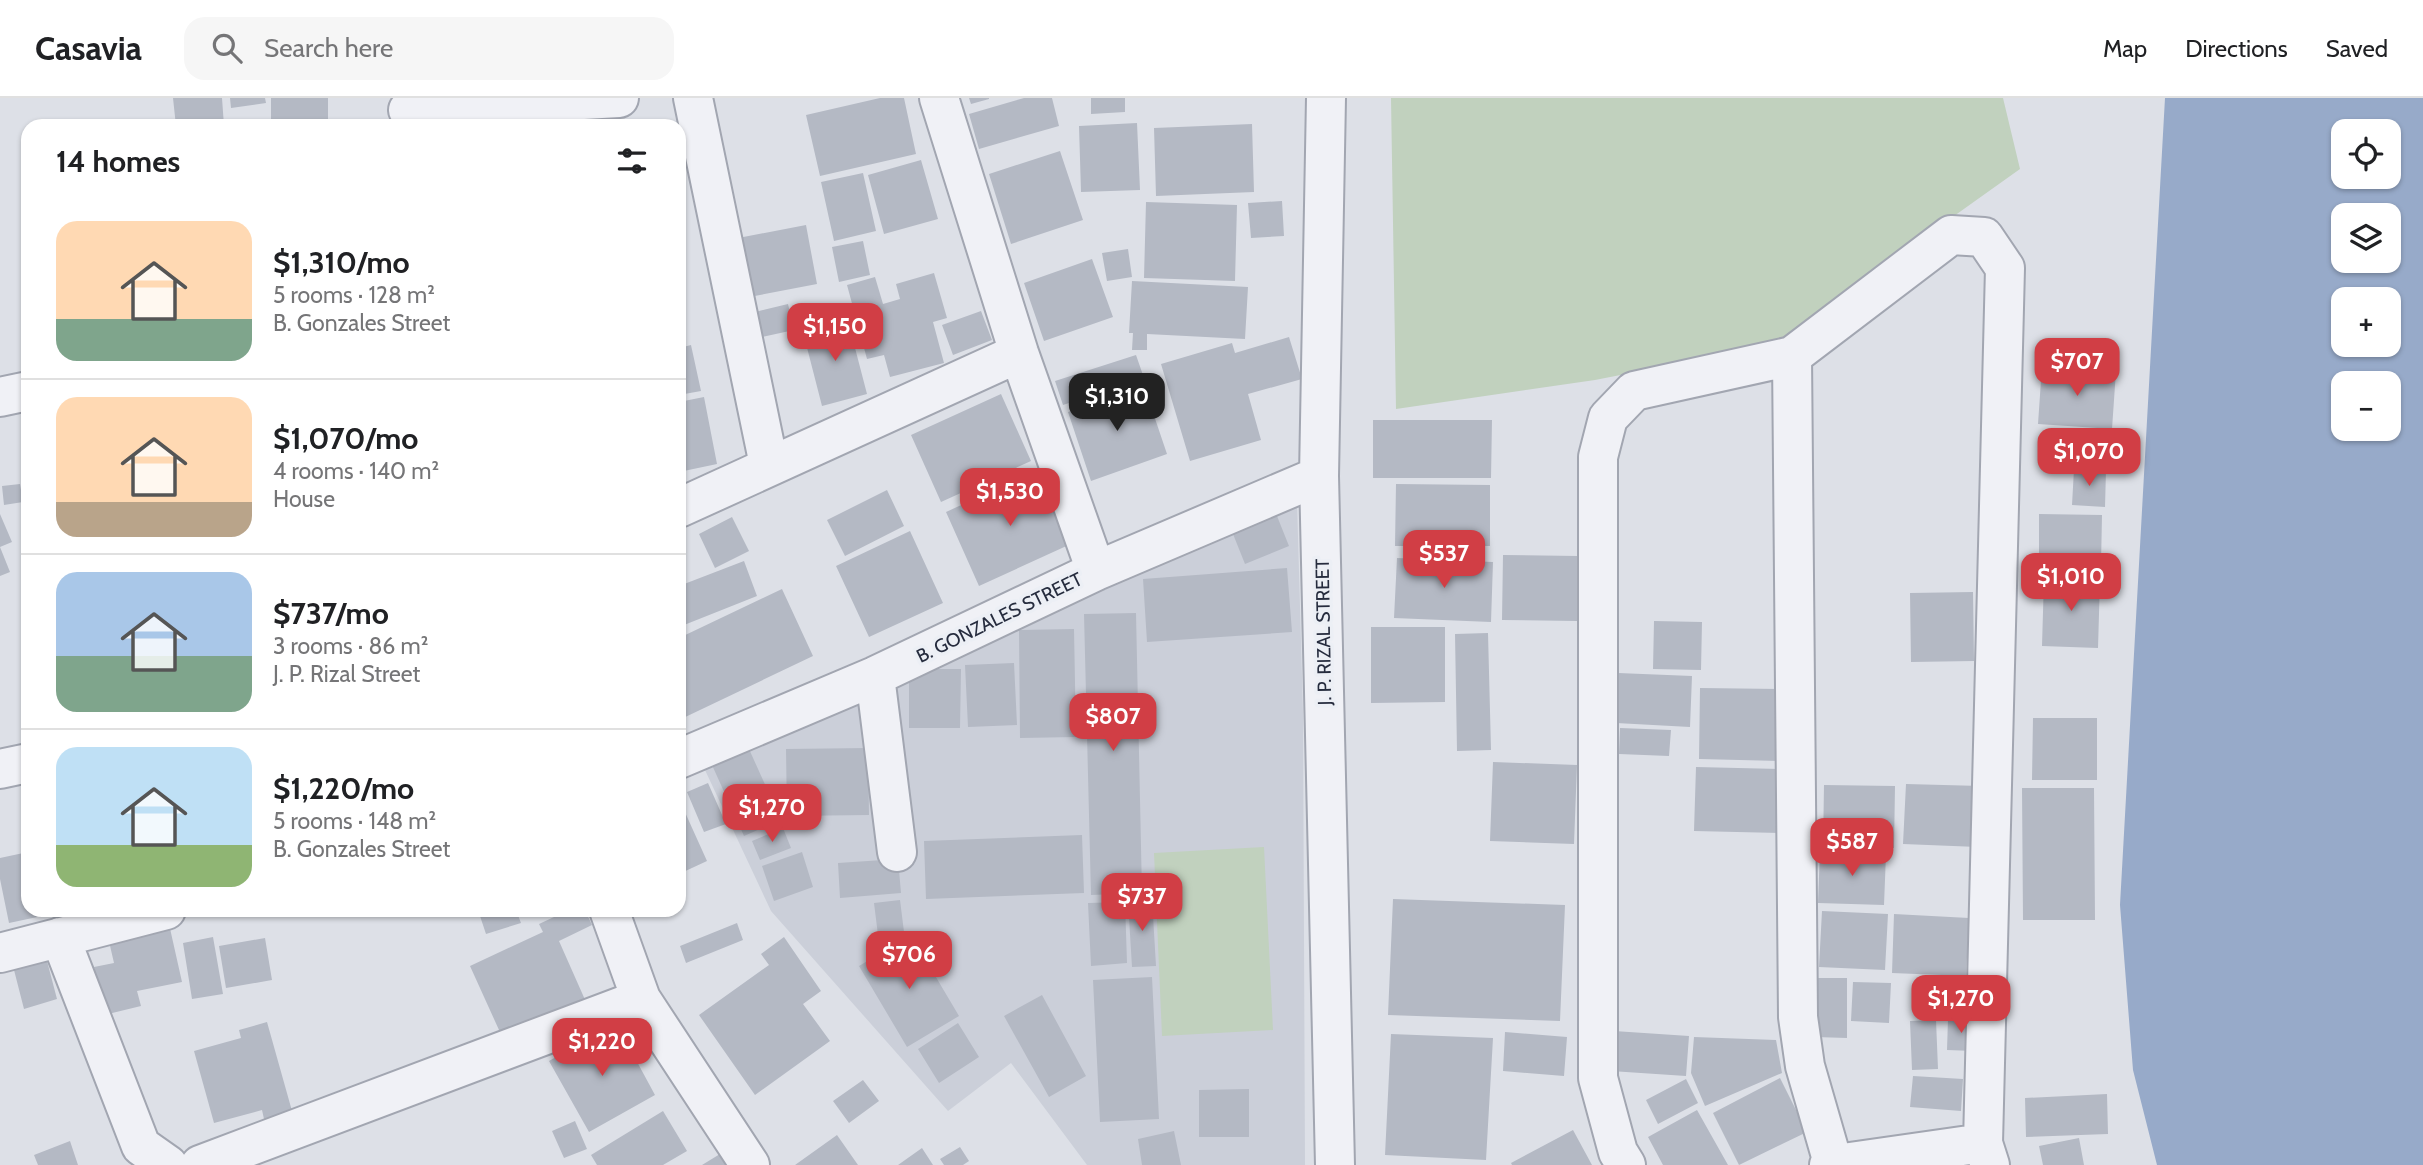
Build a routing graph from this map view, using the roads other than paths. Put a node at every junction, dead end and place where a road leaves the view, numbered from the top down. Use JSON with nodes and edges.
{"nodes":[{"id":1,"x":620,"y":98,"type":"edge"},
{"id":2,"x":693,"y":98,"type":"edge"},
{"id":3,"x":939,"y":98,"type":"edge"},
{"id":4,"x":1326,"y":98,"type":"edge"},
{"id":5,"x":409,"y":111,"type":"edge"},
{"id":6,"x":1019,"y":353,"type":"junction"},
{"id":7,"x":1792,"y":356,"type":"junction"},
{"id":8,"x":21,"y":392,"type":"edge"},
{"id":9,"x":0,"y":397,"type":"edge"},
{"id":10,"x":769,"y":465,"type":"junction"},
{"id":11,"x":1319,"y":476,"type":"junction"},
{"id":12,"x":686,"y":505,"type":"edge"},
{"id":13,"x":1096,"y":571,"type":"junction"},
{"id":14,"x":875,"y":676,"type":"junction"},
{"id":15,"x":686,"y":756,"type":"edge"},
{"id":16,"x":21,"y":764,"type":"edge"},
{"id":17,"x":0,"y":769,"type":"edge"},
{"id":18,"x":897,"y":852,"type":"dead end"},
{"id":19,"x":139,"y":917,"type":"edge"},
{"id":20,"x":612,"y":917,"type":"edge"},
{"id":21,"x":60,"y":937,"type":"junction"},
{"id":22,"x":0,"y":953,"type":"edge"},
{"id":23,"x":641,"y":999,"type":"junction"},
{"id":24,"x":1987,"y":1154,"type":"edge"},
{"id":25,"x":1831,"y":1164,"type":"edge"},
{"id":26,"x":168,"y":1165,"type":"edge"},
{"id":27,"x":200,"y":1165,"type":"edge"},
{"id":28,"x":750,"y":1165,"type":"edge"},
{"id":29,"x":1335,"y":1165,"type":"edge"},
{"id":30,"x":1626,"y":1165,"type":"edge"}],
"edges":[{"from":1,"to":5,"type":"street"},
{"from":2,"to":10,"type":"street"},
{"from":3,"to":6,"type":"street"},
{"from":4,"to":11,"type":"street","name":"J. P. RIZAL STREET"},
{"from":6,"to":10,"type":"street"},
{"from":6,"to":13,"type":"street"},
{"from":7,"to":24,"type":"street"},
{"from":7,"to":25,"type":"street"},
{"from":7,"to":30,"type":"street"},
{"from":8,"to":9,"type":"street"},
{"from":10,"to":12,"type":"street"},
{"from":11,"to":13,"type":"street","name":"B. GONZALES STREET"},
{"from":11,"to":29,"type":"street","name":"J. P. RIZAL STREET"},
{"from":13,"to":14,"type":"street","name":"B. GONZALES STREET"},
{"from":14,"to":15,"type":"street","name":"B. GONZALES STREET"},
{"from":14,"to":18,"type":"street"},
{"from":16,"to":17,"type":"street"},
{"from":19,"to":21,"type":"street"},
{"from":20,"to":23,"type":"street"},
{"from":21,"to":22,"type":"street"},
{"from":21,"to":26,"type":"street"},
{"from":23,"to":27,"type":"street"},
{"from":23,"to":28,"type":"street"},
{"from":24,"to":25,"type":"street"}]}
